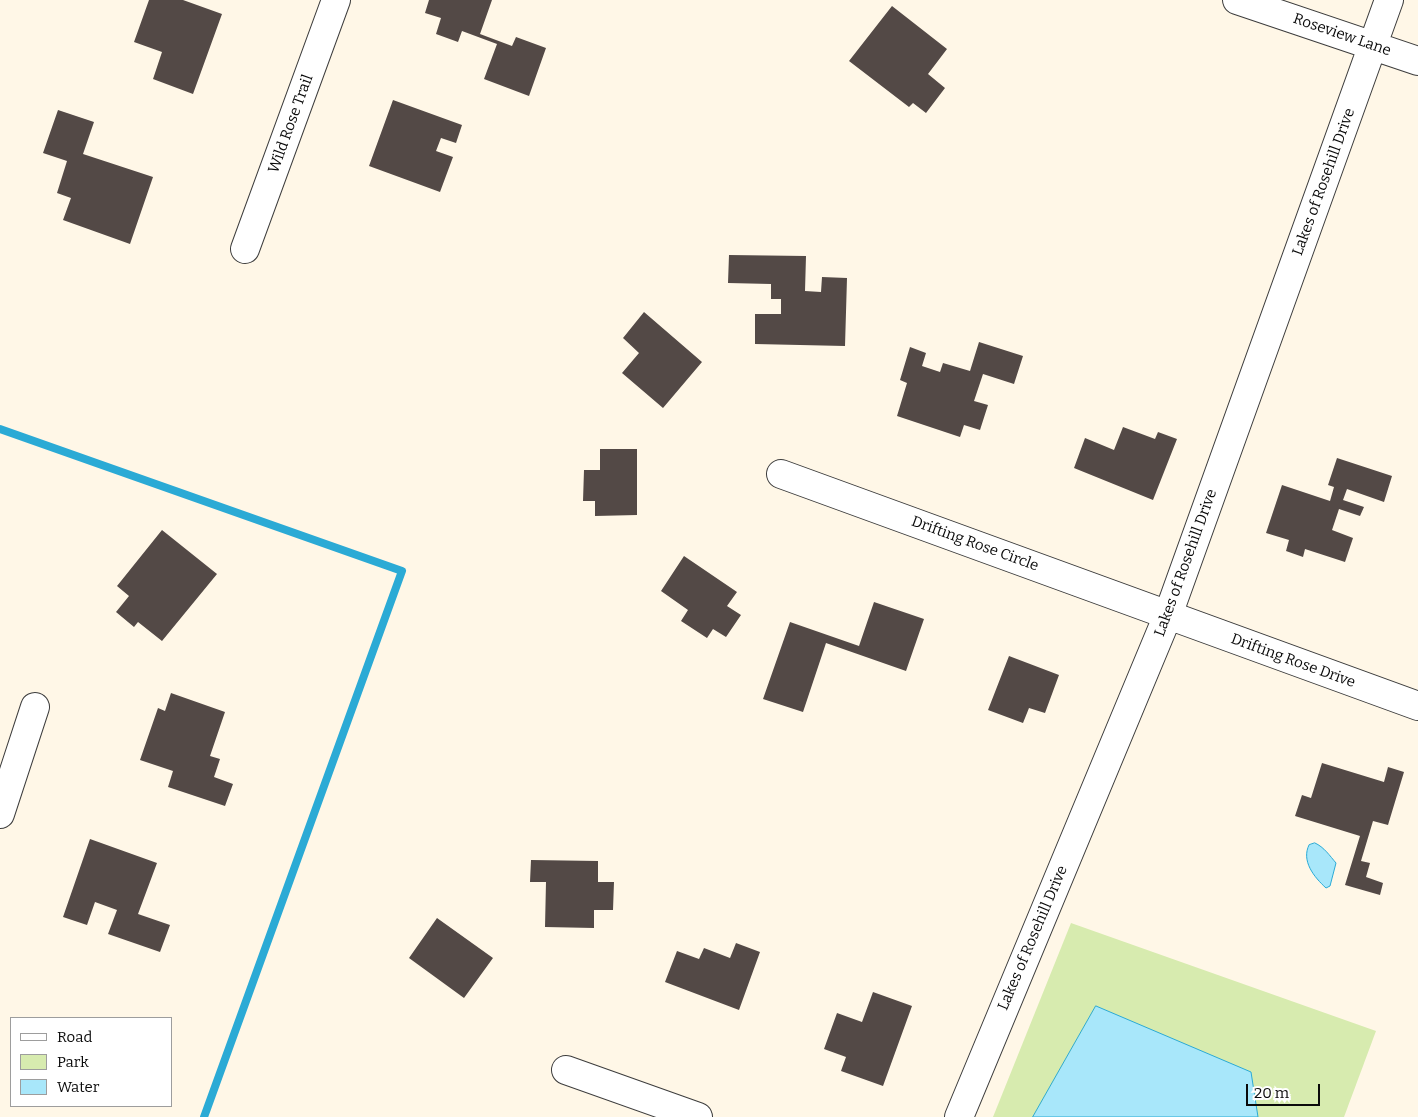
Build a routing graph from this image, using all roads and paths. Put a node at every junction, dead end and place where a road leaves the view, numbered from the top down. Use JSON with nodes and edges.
{"nodes":[{"id":1,"x":336,"y":0,"type":"edge"},
{"id":2,"x":1237,"y":0,"type":"edge"},
{"id":3,"x":1389,"y":0,"type":"edge"},
{"id":4,"x":1373,"y":45,"type":"junction"},
{"id":5,"x":1418,"y":61,"type":"edge"},
{"id":6,"x":245,"y":248,"type":"dead end"},
{"id":7,"x":780,"y":474,"type":"dead end"},
{"id":8,"x":1168,"y":615,"type":"junction"},
{"id":9,"x":1418,"y":706,"type":"edge"},
{"id":10,"x":35,"y":707,"type":"dead end"},
{"id":11,"x":0,"y":814,"type":"edge"},
{"id":12,"x":566,"y":1070,"type":"dead end"},
{"id":13,"x":698,"y":1117,"type":"edge"},
{"id":14,"x":959,"y":1117,"type":"edge"}],
"edges":[{"from":1,"to":6,"type":"street","name":"Wild Rose Trail"},
{"from":2,"to":4,"type":"street","name":"Roseview Lane"},
{"from":3,"to":4,"type":"street","name":"Lakes of Rosehill Drive"},
{"from":4,"to":5,"type":"street","name":"Roseview Lane"},
{"from":4,"to":8,"type":"street","name":"Lakes of Rosehill Drive"},
{"from":7,"to":8,"type":"street","name":"Drifting Rose Circle"},
{"from":8,"to":9,"type":"street","name":"Drifting Rose Drive"},
{"from":8,"to":14,"type":"street","name":"Lakes of Rosehill Drive"},
{"from":10,"to":11,"type":"street"},
{"from":12,"to":13,"type":"street"}]}
